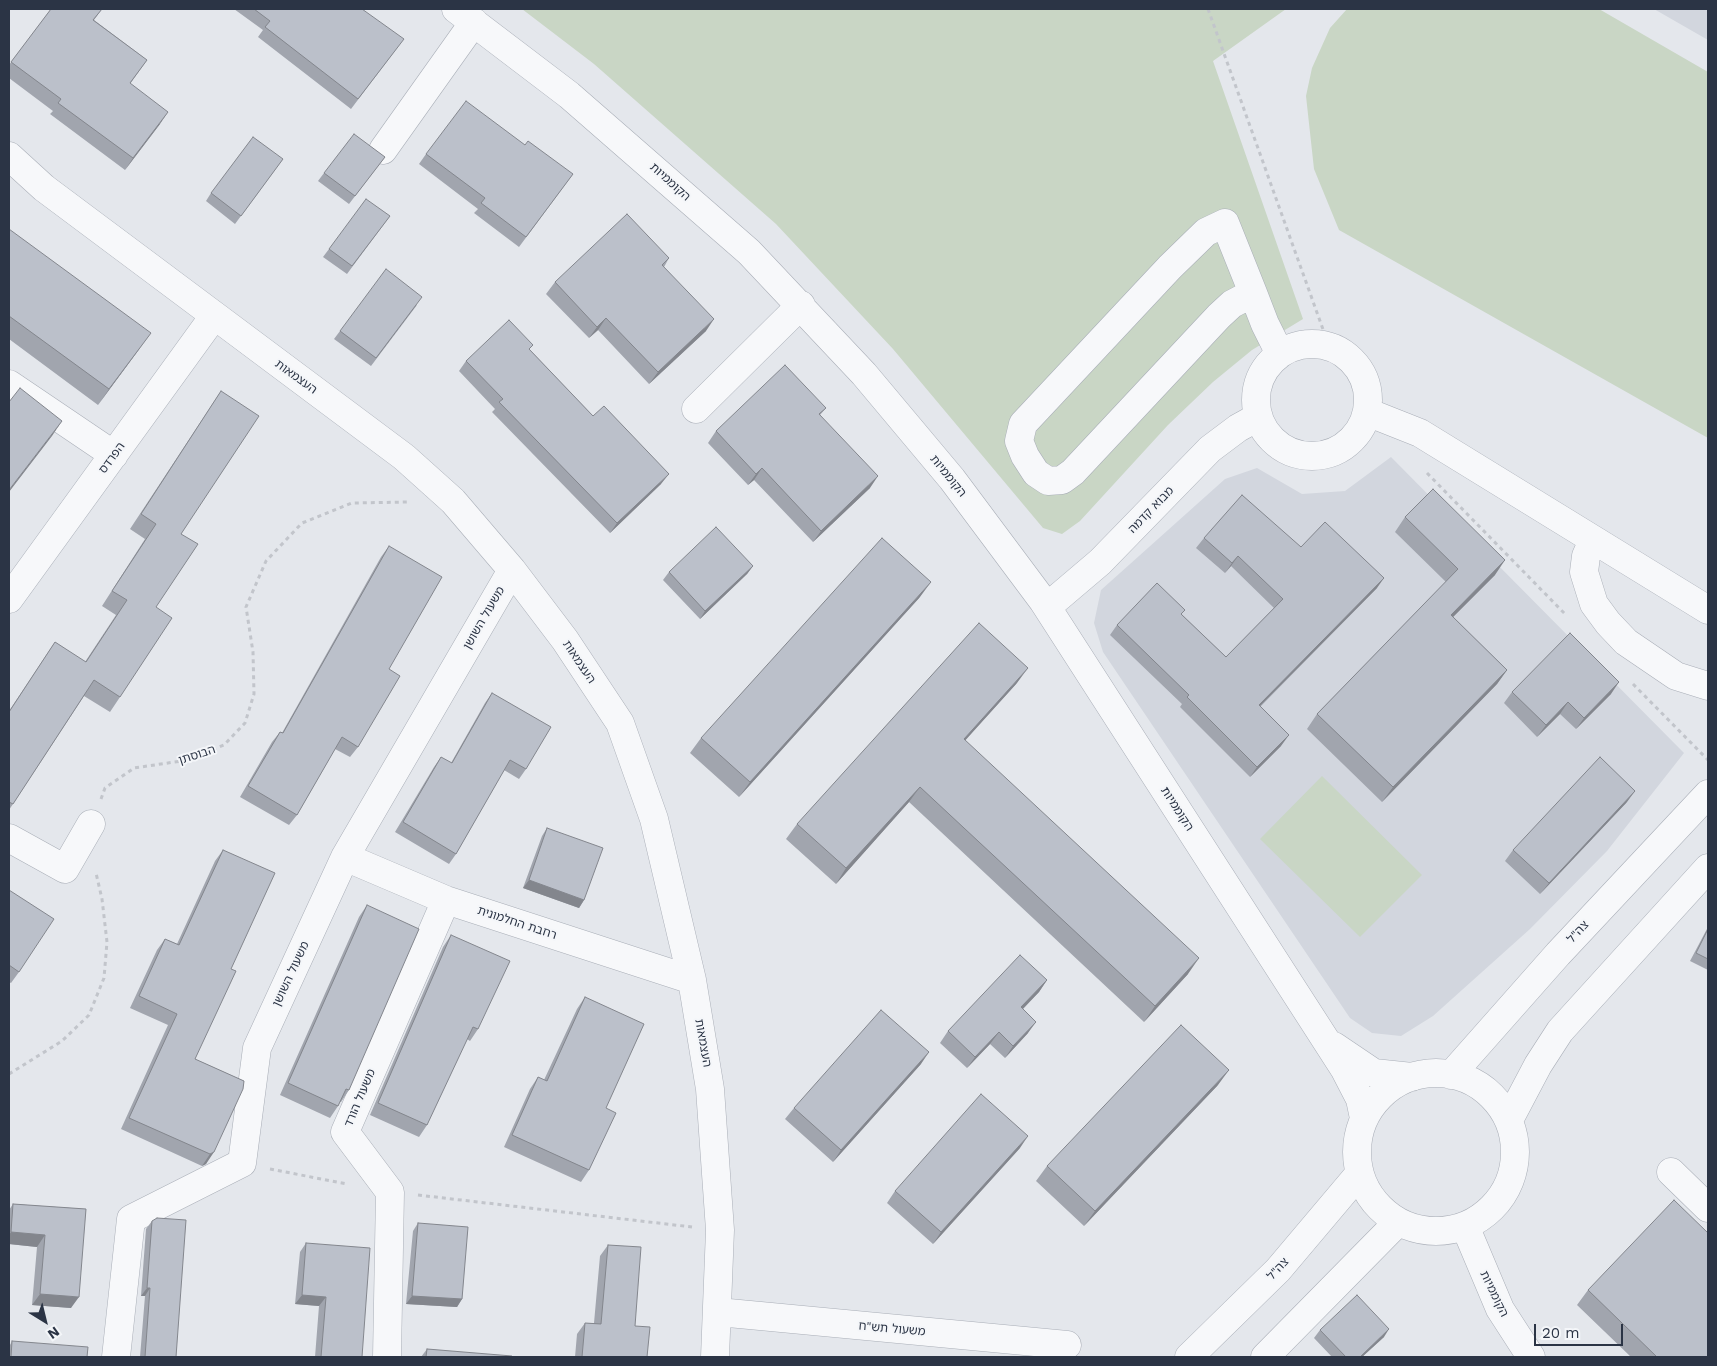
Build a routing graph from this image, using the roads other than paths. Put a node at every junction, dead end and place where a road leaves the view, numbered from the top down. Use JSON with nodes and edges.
{"nodes":[{"id":1,"x":465,"y":16,"type":"edge"},
{"id":2,"x":383,"y":150,"type":"dead end"},
{"id":3,"x":9,"y":156,"type":"edge"},
{"id":4,"x":9,"y":169,"type":"edge"},
{"id":5,"x":44,"y":188,"type":"junction"},
{"id":6,"x":1253,"y":293,"type":"junction"},
{"id":7,"x":801,"y":305,"type":"junction"},
{"id":8,"x":214,"y":316,"type":"junction"},
{"id":9,"x":1280,"y":354,"type":"junction"},
{"id":10,"x":9,"y":384,"type":"edge"},
{"id":11,"x":696,"y":409,"type":"dead end"},
{"id":12,"x":1366,"y":412,"type":"junction"},
{"id":13,"x":1258,"y":417,"type":"junction"},
{"id":14,"x":114,"y":455,"type":"junction"},
{"id":15,"x":1593,"y":540,"type":"junction"},
{"id":16,"x":512,"y":570,"type":"junction"},
{"id":17,"x":9,"y":599,"type":"edge"},
{"id":18,"x":1047,"y":606,"type":"junction"},
{"id":19,"x":1708,"y":610,"type":"edge"},
{"id":20,"x":1708,"y":686,"type":"edge"},
{"id":21,"x":1708,"y":794,"type":"edge"},
{"id":22,"x":91,"y":824,"type":"road end"},
{"id":23,"x":9,"y":838,"type":"edge"},
{"id":24,"x":345,"y":857,"type":"junction"},
{"id":25,"x":1708,"y":868,"type":"edge"},
{"id":26,"x":446,"y":900,"type":"junction"},
{"id":27,"x":692,"y":980,"type":"junction"},
{"id":28,"x":1327,"y":1040,"type":"junction"},
{"id":29,"x":1451,"y":1074,"type":"junction"},
{"id":30,"x":1412,"y":1077,"type":"junction"},
{"id":31,"x":1364,"y":1118,"type":"junction"},
{"id":32,"x":1509,"y":1120,"type":"junction"},
{"id":33,"x":1670,"y":1172,"type":"dead end"},
{"id":34,"x":1359,"y":1174,"type":"junction"},
{"id":35,"x":1708,"y":1208,"type":"edge"},
{"id":36,"x":1398,"y":1222,"type":"junction"},
{"id":37,"x":1465,"y":1226,"type":"junction"},
{"id":38,"x":718,"y":1312,"type":"junction"},
{"id":39,"x":1067,"y":1345,"type":"dead end"},
{"id":40,"x":116,"y":1357,"type":"edge"},
{"id":41,"x":387,"y":1357,"type":"edge"},
{"id":42,"x":715,"y":1357,"type":"edge"},
{"id":43,"x":1189,"y":1357,"type":"edge"},
{"id":44,"x":1265,"y":1357,"type":"edge"},
{"id":45,"x":1531,"y":1357,"type":"edge"}],
"edges":[{"from":1,"to":2,"type":"street"},
{"from":1,"to":7,"type":"street","name":"הקוממיות"},
{"from":3,"to":5,"type":"street","name":"העצמאות"},
{"from":4,"to":5,"type":"street","name":"העצמאות"},
{"from":5,"to":8,"type":"street","name":"העצמאות"},
{"from":6,"to":6,"type":"street"},
{"from":6,"to":9,"type":"street"},
{"from":7,"to":11,"type":"street"},
{"from":7,"to":18,"type":"street","name":"הקוממיות"},
{"from":8,"to":14,"type":"street","name":"הפרדס"},
{"from":8,"to":16,"type":"street","name":"העצמאות"},
{"from":9,"to":12,"type":"street"},
{"from":9,"to":13,"type":"street"},
{"from":10,"to":14,"type":"street"},
{"from":12,"to":13,"type":"street"},
{"from":12,"to":15,"type":"street"},
{"from":13,"to":18,"type":"street","name":"מבוא קדמה"},
{"from":14,"to":17,"type":"street","name":"הפרדס"},
{"from":15,"to":19,"type":"street"},
{"from":15,"to":20,"type":"street"},
{"from":16,"to":24,"type":"street","name":"משעול השושן"},
{"from":16,"to":27,"type":"street","name":"העצמאות"},
{"from":18,"to":28,"type":"street","name":"הקוממיות"},
{"from":21,"to":29,"type":"street","name":"צה\"ל"},
{"from":22,"to":23,"type":"street"},
{"from":24,"to":26,"type":"street","name":"רחבת החלמונית"},
{"from":24,"to":40,"type":"street","name":"משעול השושן"},
{"from":25,"to":32,"type":"street"},
{"from":26,"to":27,"type":"street","name":"רחבת החלמונית"},
{"from":26,"to":41,"type":"street","name":"משעול הורד"},
{"from":27,"to":38,"type":"street","name":"העצמאות"},
{"from":28,"to":30,"type":"street","name":"הקוממיות"},
{"from":28,"to":31,"type":"street","name":"הקוממיות"},
{"from":29,"to":30,"type":"street"},
{"from":29,"to":32,"type":"street"},
{"from":30,"to":31,"type":"street"},
{"from":31,"to":34,"type":"street"},
{"from":32,"to":37,"type":"street"},
{"from":33,"to":35,"type":"street"},
{"from":34,"to":36,"type":"street"},
{"from":34,"to":43,"type":"street","name":"צה\"ל"},
{"from":36,"to":37,"type":"street"},
{"from":36,"to":44,"type":"street"},
{"from":37,"to":45,"type":"street","name":"הקוממיות"},
{"from":38,"to":39,"type":"street","name":"משעול תש\"ח"},
{"from":38,"to":42,"type":"street","name":"העצמאות"}]}
